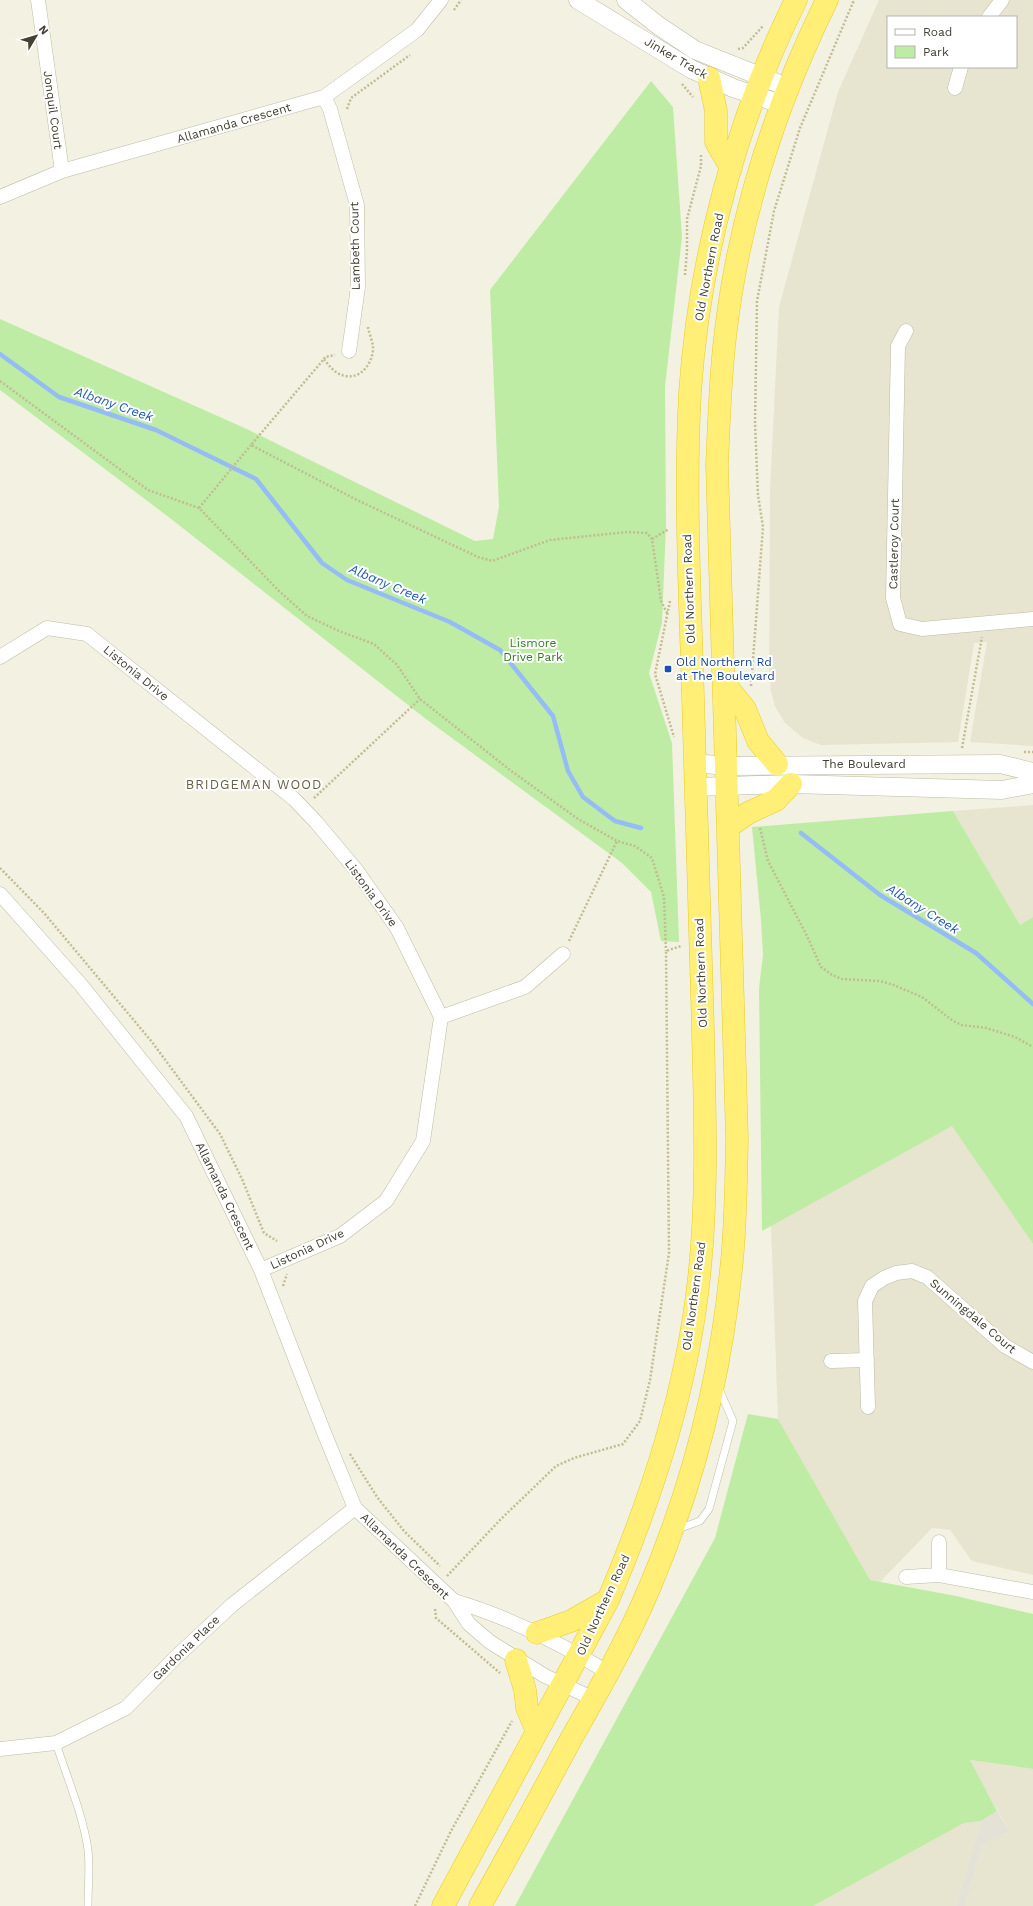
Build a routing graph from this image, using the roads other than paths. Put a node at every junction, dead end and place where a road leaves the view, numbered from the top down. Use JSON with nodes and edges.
{"nodes":[{"id":1,"x":38,"y":0,"type":"edge"},
{"id":2,"x":440,"y":0,"type":"edge"},
{"id":3,"x":578,"y":0,"type":"edge"},
{"id":4,"x":626,"y":0,"type":"edge"},
{"id":5,"x":796,"y":0,"type":"edge"},
{"id":6,"x":827,"y":0,"type":"edge"},
{"id":7,"x":1002,"y":0,"type":"edge"},
{"id":8,"x":990,"y":16,"type":"edge"},
{"id":9,"x":960,"y":68,"type":"edge"},
{"id":10,"x":709,"y":78,"type":"junction"},
{"id":11,"x":759,"y":86,"type":"junction"},
{"id":12,"x":955,"y":88,"type":"dead end"},
{"id":13,"x":784,"y":95,"type":"junction"},
{"id":14,"x":324,"y":97,"type":"junction"},
{"id":15,"x":731,"y":168,"type":"junction"},
{"id":16,"x":62,"y":172,"type":"junction"},
{"id":17,"x":0,"y":197,"type":"edge"},
{"id":18,"x":906,"y":332,"type":"dead end"},
{"id":19,"x":349,"y":351,"type":"dead end"},
{"id":20,"x":1033,"y":619,"type":"edge"},
{"id":21,"x":0,"y":657,"type":"edge"},
{"id":22,"x":724,"y":683,"type":"junction"},
{"id":23,"x":695,"y":763,"type":"junction"},
{"id":24,"x":777,"y":764,"type":"junction"},
{"id":25,"x":1033,"y":772,"type":"edge"},
{"id":26,"x":726,"y":776,"type":"junction"},
{"id":27,"x":791,"y":784,"type":"junction"},
{"id":28,"x":1033,"y":784,"type":"edge"},
{"id":29,"x":696,"y":787,"type":"junction"},
{"id":30,"x":728,"y":827,"type":"junction"},
{"id":31,"x":0,"y":894,"type":"edge"},
{"id":32,"x":563,"y":954,"type":"road end"},
{"id":33,"x":441,"y":1017,"type":"junction"},
{"id":34,"x":261,"y":1270,"type":"junction"},
{"id":35,"x":867,"y":1360,"type":"junction"},
{"id":36,"x":831,"y":1361,"type":"dead end"},
{"id":37,"x":1033,"y":1362,"type":"edge"},
{"id":38,"x":714,"y":1380,"type":"junction"},
{"id":39,"x":868,"y":1407,"type":"dead end"},
{"id":40,"x":355,"y":1508,"type":"junction"},
{"id":41,"x":670,"y":1532,"type":"junction"},
{"id":42,"x":939,"y":1542,"type":"dead end"},
{"id":43,"x":938,"y":1575,"type":"junction"},
{"id":44,"x":906,"y":1577,"type":"dead end"},
{"id":45,"x":1033,"y":1592,"type":"edge"},
{"id":46,"x":608,"y":1600,"type":"junction"},
{"id":47,"x":454,"y":1601,"type":"junction"},
{"id":48,"x":537,"y":1633,"type":"junction"},
{"id":49,"x":579,"y":1655,"type":"junction"},
{"id":50,"x":510,"y":1668,"type":"junction"},
{"id":51,"x":609,"y":1673,"type":"junction"},
{"id":52,"x":564,"y":1684,"type":"junction"},
{"id":53,"x":594,"y":1699,"type":"junction"},
{"id":54,"x":537,"y":1731,"type":"junction"},
{"id":55,"x":56,"y":1743,"type":"junction"},
{"id":56,"x":0,"y":1749,"type":"edge"},
{"id":57,"x":88,"y":1906,"type":"edge"},
{"id":58,"x":443,"y":1906,"type":"edge"},
{"id":59,"x":480,"y":1906,"type":"edge"}],
"edges":[{"from":1,"to":16,"type":"street","name":"Jonquil Court"},
{"from":2,"to":14,"type":"street","name":"Allamanda Crescent"},
{"from":3,"to":10,"type":"street","name":"Jinker Track"},
{"from":4,"to":11,"type":"street","name":"Jinker Track"},
{"from":5,"to":11,"type":"highway","name":"Old Northern Road"},
{"from":6,"to":13,"type":"highway"},
{"from":7,"to":8,"type":"street"},
{"from":9,"to":12,"type":"street"},
{"from":10,"to":11,"type":"street","name":"Jinker Track"},
{"from":10,"to":15,"type":"highway"},
{"from":11,"to":13,"type":"street","name":"Jinker Track"},
{"from":11,"to":15,"type":"highway","name":"Old Northern Road"},
{"from":13,"to":22,"type":"highway"},
{"from":14,"to":16,"type":"street","name":"Allamanda Crescent"},
{"from":14,"to":19,"type":"street","name":"Lambeth Court"},
{"from":15,"to":23,"type":"highway","name":"Old Northern Road"},
{"from":16,"to":17,"type":"street","name":"Allamanda Crescent"},
{"from":18,"to":20,"type":"street","name":"Castleroy Court"},
{"from":21,"to":33,"type":"street","name":"Listonia Drive"},
{"from":22,"to":24,"type":"highway"},
{"from":22,"to":26,"type":"highway"},
{"from":23,"to":26,"type":"street","name":"The Boulevard"},
{"from":23,"to":29,"type":"highway","name":"Old Northern Road"},
{"from":24,"to":25,"type":"street","name":"The Boulevard"},
{"from":24,"to":26,"type":"street","name":"The Boulevard"},
{"from":26,"to":27,"type":"street","name":"The Boulevard"},
{"from":26,"to":29,"type":"street","name":"The Boulevard"},
{"from":26,"to":30,"type":"highway"},
{"from":27,"to":28,"type":"street","name":"The Boulevard"},
{"from":27,"to":30,"type":"highway"},
{"from":29,"to":46,"type":"highway","name":"Old Northern Road"},
{"from":30,"to":38,"type":"highway"},
{"from":31,"to":34,"type":"street","name":"Allamanda Crescent"},
{"from":32,"to":33,"type":"street"},
{"from":33,"to":34,"type":"street","name":"Listonia Drive"},
{"from":34,"to":40,"type":"street","name":"Allamanda Crescent"},
{"from":35,"to":36,"type":"street"},
{"from":35,"to":37,"type":"street","name":"Sunningdale Court"},
{"from":35,"to":39,"type":"street","name":"Sunningdale Court"},
{"from":38,"to":41,"type":"highway"},
{"from":38,"to":41,"type":"lane"},
{"from":40,"to":47,"type":"street","name":"Allamanda Crescent"},
{"from":40,"to":55,"type":"street","name":"Gardonia Place"},
{"from":41,"to":51,"type":"highway"},
{"from":42,"to":43,"type":"street"},
{"from":43,"to":44,"type":"street"},
{"from":43,"to":45,"type":"street"},
{"from":46,"to":48,"type":"highway"},
{"from":46,"to":49,"type":"highway","name":"Old Northern Road"},
{"from":47,"to":48,"type":"street","name":"Allamanda Crescent"},
{"from":47,"to":50,"type":"street","name":"Allamanda Crescent"},
{"from":48,"to":49,"type":"street","name":"Allamanda Crescent"},
{"from":49,"to":51,"type":"street","name":"Allamanda Crescent"},
{"from":49,"to":52,"type":"highway","name":"Old Northern Road"},
{"from":50,"to":52,"type":"street","name":"Allamanda Crescent"},
{"from":50,"to":54,"type":"highway"},
{"from":51,"to":53,"type":"highway"},
{"from":52,"to":53,"type":"street","name":"Allamanda Crescent"},
{"from":52,"to":54,"type":"highway","name":"Old Northern Road"},
{"from":53,"to":59,"type":"highway"},
{"from":54,"to":58,"type":"highway","name":"Old Northern Road"},
{"from":55,"to":56,"type":"street","name":"Gardonia Place"},
{"from":55,"to":57,"type":"lane"}]}
